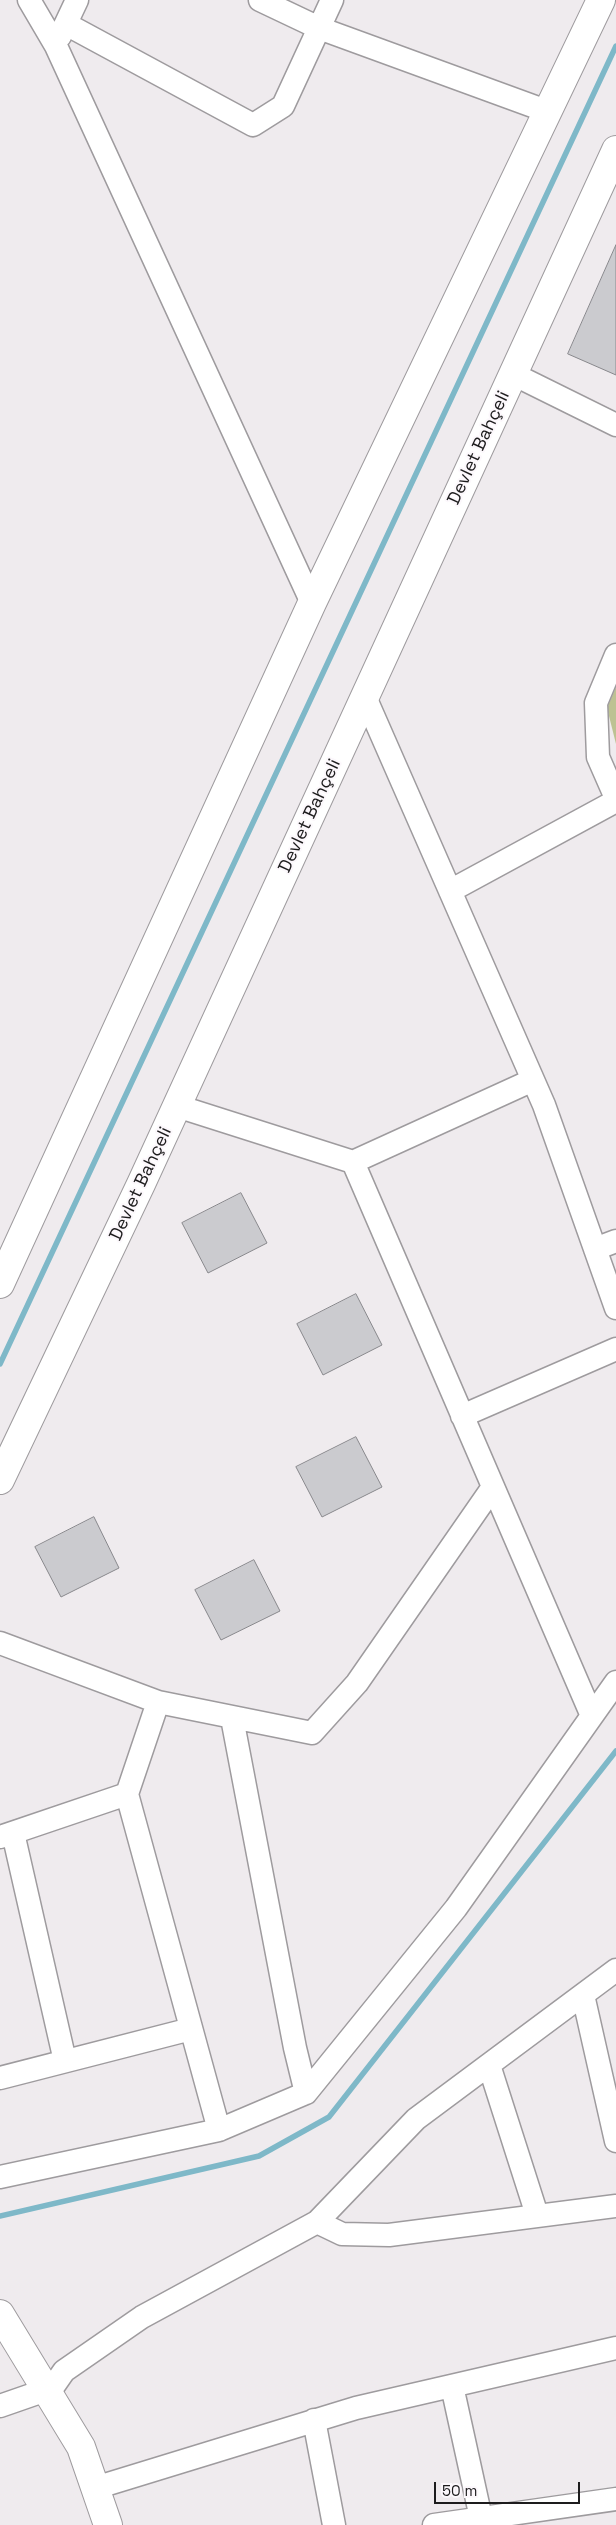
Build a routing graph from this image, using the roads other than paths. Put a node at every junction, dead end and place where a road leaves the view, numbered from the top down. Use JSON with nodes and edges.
{"nodes":[{"id":1,"x":29,"y":0,"type":"edge"},
{"id":2,"x":77,"y":0,"type":"edge"},
{"id":3,"x":260,"y":0,"type":"edge"},
{"id":4,"x":332,"y":0,"type":"edge"},
{"id":5,"x":595,"y":2,"type":"edge"},
{"id":6,"x":66,"y":24,"type":"junction"},
{"id":7,"x":319,"y":28,"type":"junction"},
{"id":8,"x":56,"y":46,"type":"junction"},
{"id":9,"x":549,"y":112,"type":"junction"},
{"id":10,"x":614,"y":162,"type":"edge"},
{"id":11,"x":513,"y":374,"type":"junction"},
{"id":12,"x":616,"y":425,"type":"edge"},
{"id":13,"x":312,"y":603,"type":"junction"},
{"id":14,"x":616,"y":655,"type":"edge"},
{"id":15,"x":365,"y":697,"type":"junction"},
{"id":16,"x":616,"y":799,"type":"edge"},
{"id":17,"x":450,"y":891,"type":"junction"},
{"id":18,"x":533,"y":1080,"type":"junction"},
{"id":19,"x":177,"y":1106,"type":"junction"},
{"id":20,"x":353,"y":1162,"type":"junction"},
{"id":21,"x":616,"y":1241,"type":"edge"},
{"id":22,"x":595,"y":1249,"type":"junction"},
{"id":23,"x":0,"y":1284,"type":"edge"},
{"id":24,"x":616,"y":1308,"type":"edge"},
{"id":25,"x":616,"y":1349,"type":"edge"},
{"id":26,"x":462,"y":1416,"type":"junction"},
{"id":27,"x":0,"y":1480,"type":"edge"},
{"id":28,"x":493,"y":1487,"type":"junction"},
{"id":29,"x":0,"y":1643,"type":"edge"},
{"id":30,"x":616,"y":1682,"type":"edge"},
{"id":31,"x":158,"y":1702,"type":"junction"},
{"id":32,"x":592,"y":1716,"type":"junction"},
{"id":33,"x":232,"y":1718,"type":"junction"},
{"id":34,"x":127,"y":1794,"type":"junction"},
{"id":35,"x":6,"y":1835,"type":"edge"},
{"id":36,"x":616,"y":1970,"type":"edge"},
{"id":37,"x":583,"y":1995,"type":"junction"},
{"id":38,"x":191,"y":2029,"type":"junction"},
{"id":39,"x":66,"y":2061,"type":"junction"},
{"id":40,"x":489,"y":2065,"type":"junction"},
{"id":41,"x":0,"y":2078,"type":"edge"},
{"id":42,"x":306,"y":2093,"type":"junction"},
{"id":43,"x":219,"y":2130,"type":"junction"},
{"id":44,"x":616,"y":2141,"type":"edge"},
{"id":45,"x":0,"y":2177,"type":"edge"},
{"id":46,"x":616,"y":2206,"type":"edge"},
{"id":47,"x":537,"y":2215,"type":"junction"},
{"id":48,"x":317,"y":2222,"type":"junction"},
{"id":49,"x":0,"y":2314,"type":"edge"},
{"id":50,"x":616,"y":2348,"type":"edge"},
{"id":51,"x":452,"y":2386,"type":"junction"},
{"id":52,"x":47,"y":2392,"type":"junction"},
{"id":53,"x":0,"y":2406,"type":"edge"},
{"id":54,"x":314,"y":2420,"type":"junction"},
{"id":55,"x":95,"y":2488,"type":"junction"},
{"id":56,"x":616,"y":2499,"type":"edge"},
{"id":57,"x":481,"y":2518,"type":"junction"},
{"id":58,"x":108,"y":2525,"type":"edge"},
{"id":59,"x":334,"y":2525,"type":"edge"},
{"id":60,"x":434,"y":2525,"type":"edge"}],
"edges":[{"from":1,"to":8,"type":"street"},
{"from":2,"to":6,"type":"street"},
{"from":3,"to":7,"type":"street"},
{"from":4,"to":7,"type":"street"},
{"from":5,"to":9,"type":"street"},
{"from":6,"to":7,"type":"street"},
{"from":6,"to":8,"type":"street"},
{"from":7,"to":9,"type":"street"},
{"from":8,"to":13,"type":"street"},
{"from":9,"to":13,"type":"street"},
{"from":10,"to":11,"type":"street","name":"Devlet Bahçeli"},
{"from":11,"to":12,"type":"street"},
{"from":11,"to":15,"type":"street","name":"Devlet Bahçeli"},
{"from":13,"to":23,"type":"street"},
{"from":14,"to":16,"type":"street"},
{"from":15,"to":17,"type":"street"},
{"from":15,"to":19,"type":"street","name":"Devlet Bahçeli"},
{"from":16,"to":17,"type":"street"},
{"from":17,"to":18,"type":"street"},
{"from":18,"to":20,"type":"street"},
{"from":18,"to":22,"type":"street"},
{"from":19,"to":20,"type":"street"},
{"from":19,"to":27,"type":"street","name":"Devlet Bahçeli"},
{"from":20,"to":26,"type":"street"},
{"from":21,"to":22,"type":"street"},
{"from":22,"to":24,"type":"street"},
{"from":25,"to":26,"type":"street"},
{"from":26,"to":28,"type":"street"},
{"from":28,"to":32,"type":"street"},
{"from":28,"to":33,"type":"street"},
{"from":29,"to":31,"type":"street"},
{"from":30,"to":32,"type":"street"},
{"from":31,"to":33,"type":"street"},
{"from":31,"to":34,"type":"street"},
{"from":32,"to":42,"type":"street"},
{"from":33,"to":42,"type":"street"},
{"from":34,"to":35,"type":"street"},
{"from":34,"to":38,"type":"street"},
{"from":35,"to":39,"type":"street"},
{"from":36,"to":37,"type":"street"},
{"from":37,"to":40,"type":"street"},
{"from":37,"to":44,"type":"street"},
{"from":38,"to":39,"type":"street"},
{"from":38,"to":43,"type":"street"},
{"from":39,"to":41,"type":"street"},
{"from":40,"to":47,"type":"street"},
{"from":40,"to":48,"type":"street"},
{"from":42,"to":43,"type":"street"},
{"from":43,"to":45,"type":"street"},
{"from":46,"to":47,"type":"street"},
{"from":47,"to":48,"type":"street"},
{"from":48,"to":52,"type":"street"},
{"from":49,"to":52,"type":"street"},
{"from":50,"to":51,"type":"street"},
{"from":51,"to":54,"type":"street"},
{"from":51,"to":57,"type":"street"},
{"from":52,"to":53,"type":"street"},
{"from":52,"to":55,"type":"street"},
{"from":54,"to":55,"type":"street"},
{"from":54,"to":59,"type":"street"},
{"from":55,"to":58,"type":"street"},
{"from":56,"to":57,"type":"street"},
{"from":57,"to":60,"type":"street"}]}
